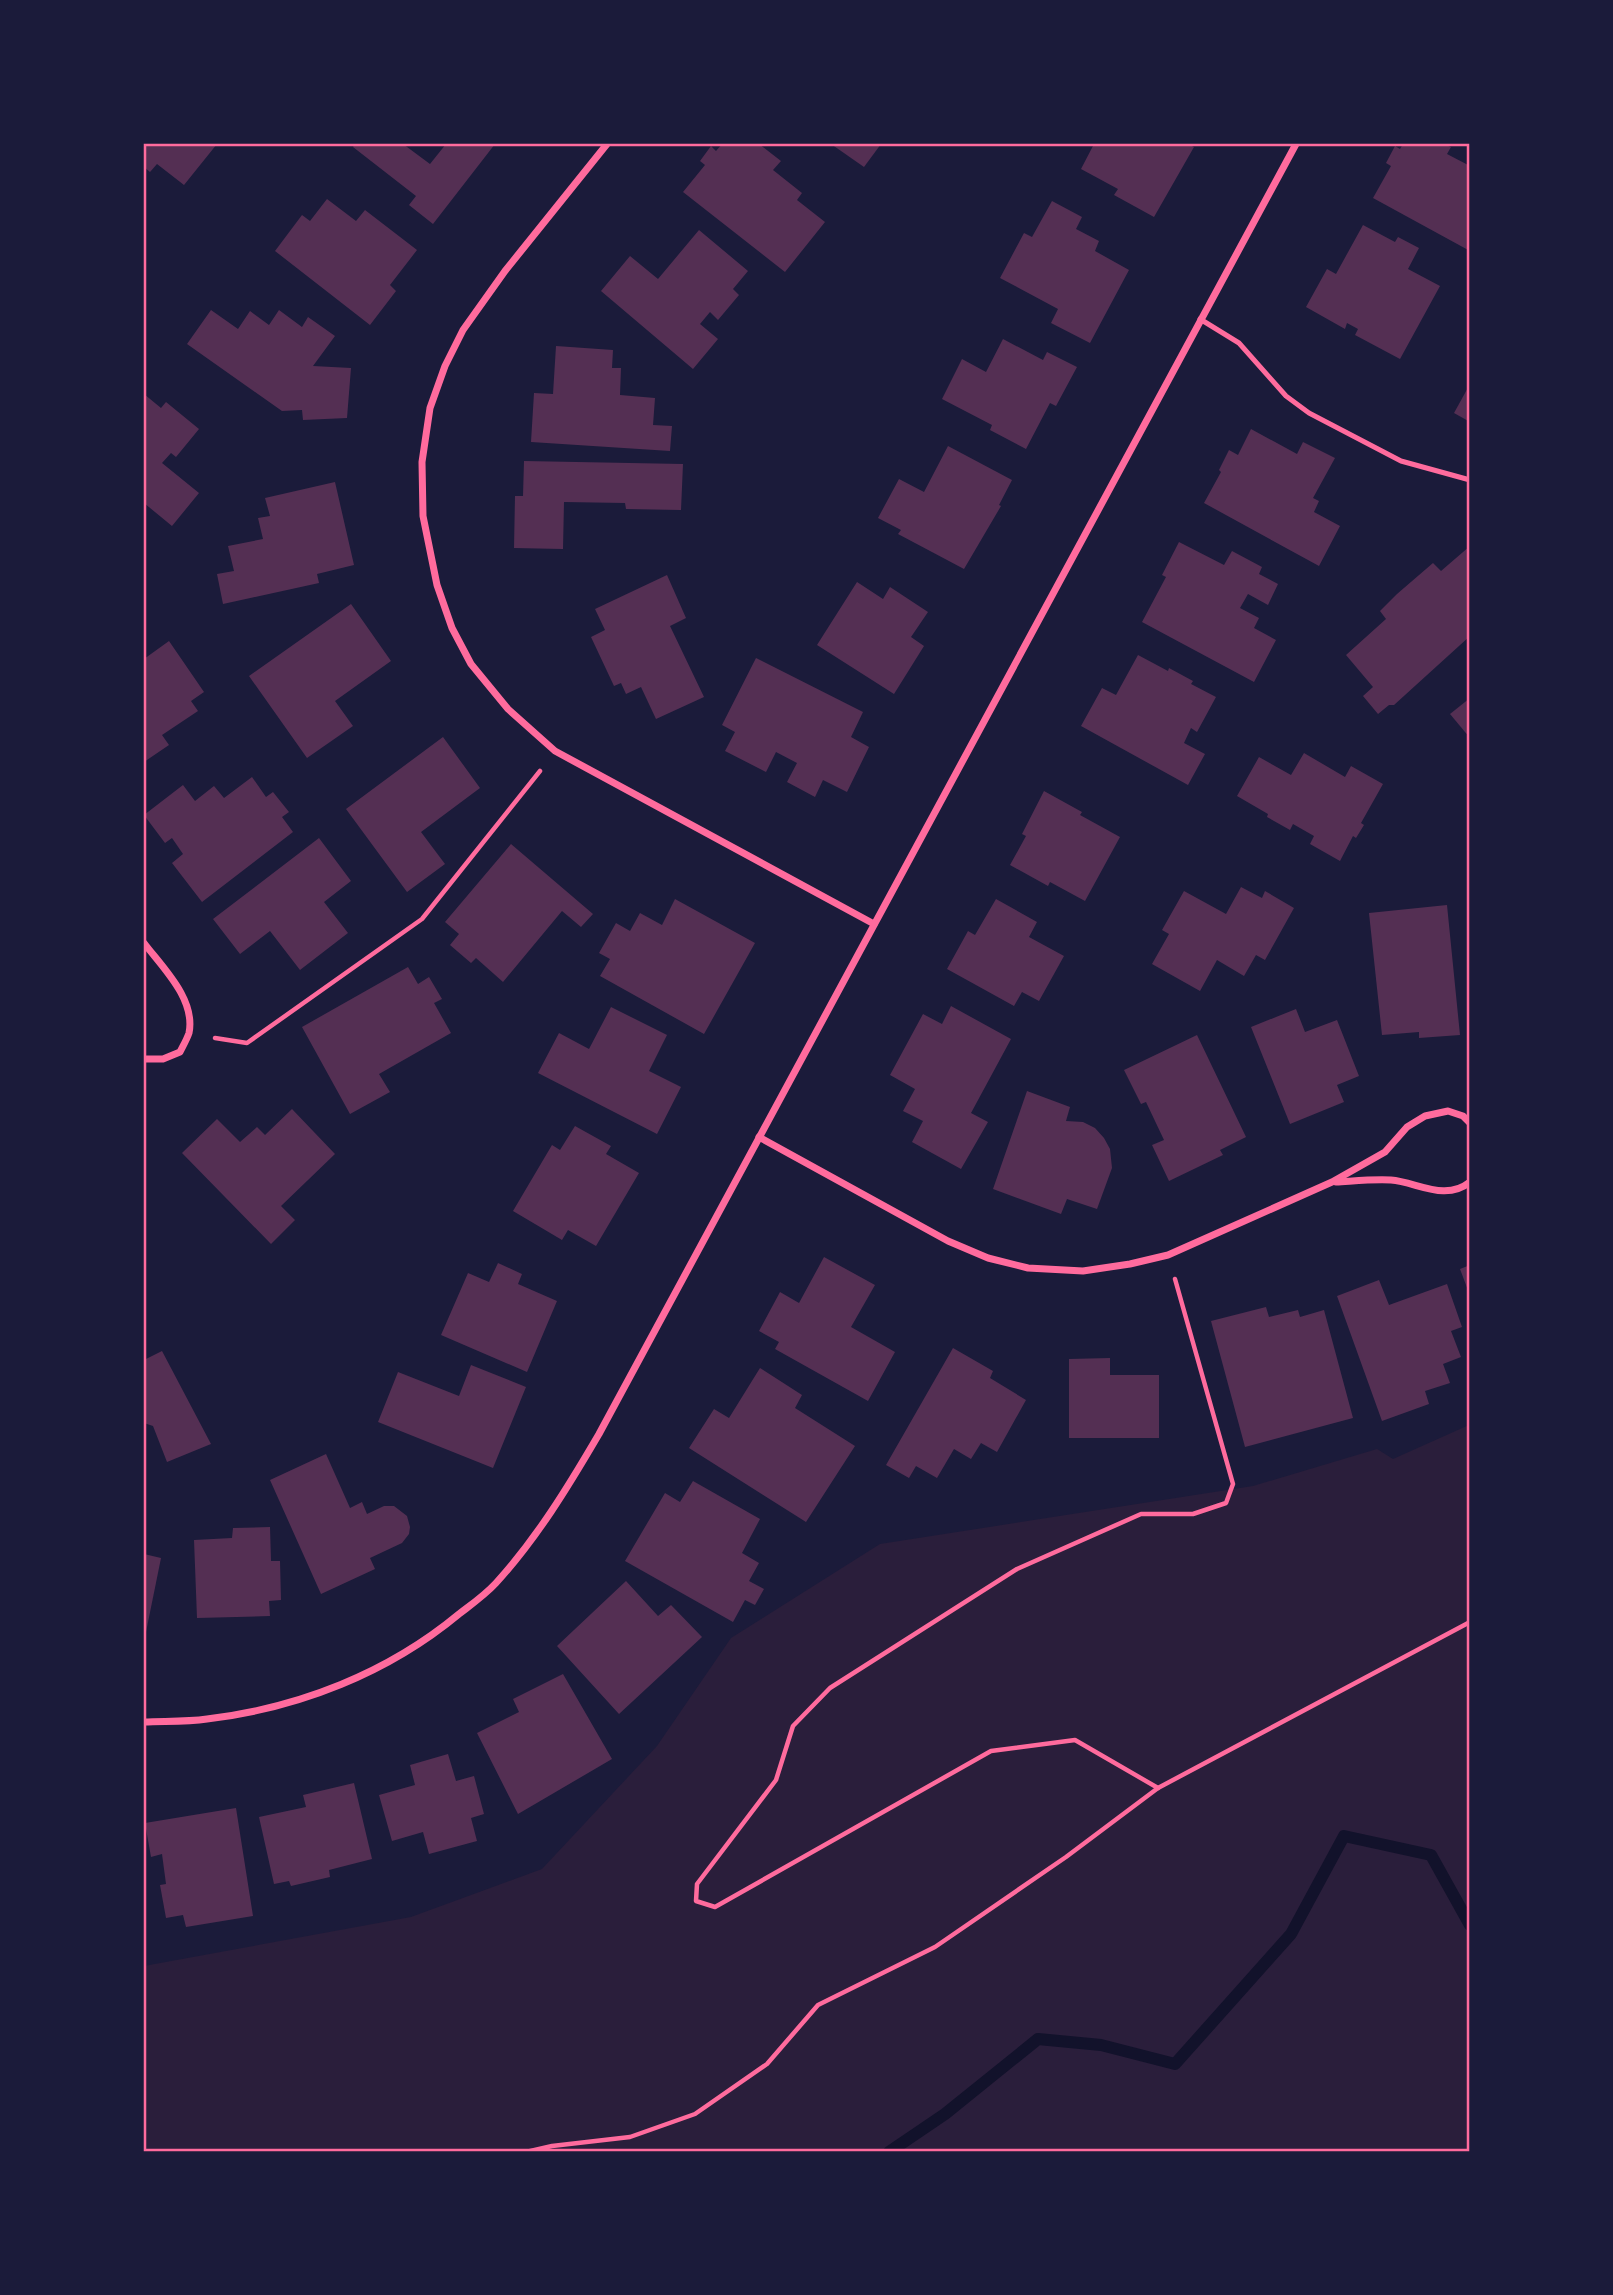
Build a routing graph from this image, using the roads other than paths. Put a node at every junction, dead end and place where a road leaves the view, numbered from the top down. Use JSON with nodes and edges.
{"nodes":[{"id":1,"x":607,"y":144,"type":"edge"},
{"id":2,"x":1296,"y":144,"type":"edge"},
{"id":3,"x":1200,"y":319,"type":"junction"},
{"id":4,"x":1469,"y":480,"type":"edge"},
{"id":5,"x":874,"y":924,"type":"junction"},
{"id":6,"x":144,"y":943,"type":"edge"},
{"id":7,"x":144,"y":1059,"type":"edge"},
{"id":8,"x":1469,"y":1123,"type":"edge"},
{"id":9,"x":759,"y":1137,"type":"junction"},
{"id":10,"x":1332,"y":1182,"type":"junction"},
{"id":11,"x":1469,"y":1182,"type":"edge"},
{"id":12,"x":144,"y":1722,"type":"edge"}],
"edges":[{"from":1,"to":5,"type":"street"},
{"from":2,"to":3,"type":"street"},
{"from":3,"to":4,"type":"lane"},
{"from":3,"to":5,"type":"street"},
{"from":5,"to":9,"type":"street"},
{"from":6,"to":7,"type":"street"},
{"from":8,"to":10,"type":"street"},
{"from":9,"to":10,"type":"street"},
{"from":9,"to":12,"type":"street"},
{"from":10,"to":11,"type":"street"}]}
